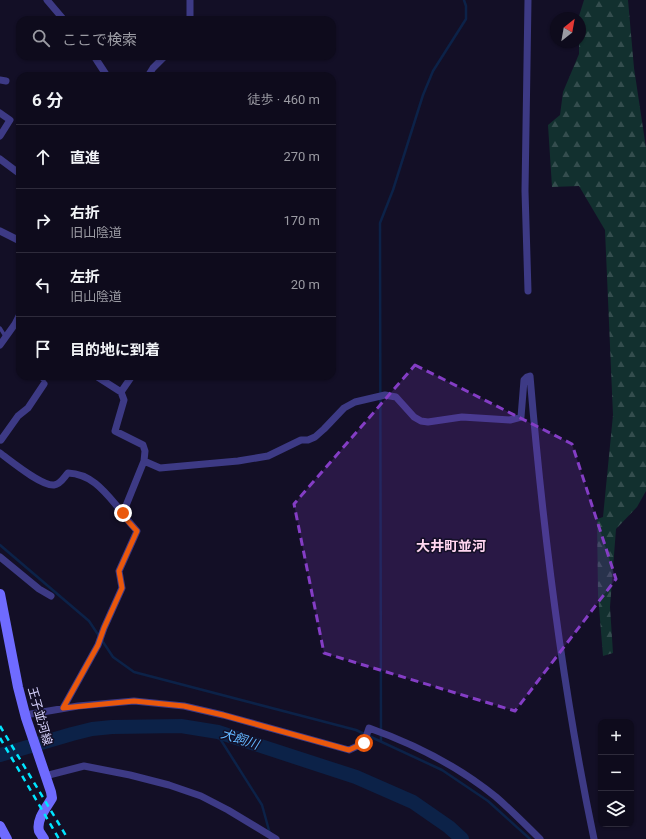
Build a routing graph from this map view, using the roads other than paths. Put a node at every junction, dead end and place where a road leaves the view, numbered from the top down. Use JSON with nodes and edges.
{"nodes":[{"id":1,"x":47,"y":0,"type":"edge"},
{"id":2,"x":190,"y":0,"type":"edge"},
{"id":3,"x":528,"y":0,"type":"edge"},
{"id":4,"x":61,"y":16,"type":"edge"},
{"id":5,"x":190,"y":16,"type":"edge"},
{"id":6,"x":97,"y":60,"type":"edge"},
{"id":7,"x":161,"y":60,"type":"edge"},
{"id":8,"x":104,"y":72,"type":"edge"},
{"id":9,"x":150,"y":72,"type":"edge"},
{"id":10,"x":0,"y":113,"type":"edge"},
{"id":11,"x":0,"y":136,"type":"edge"},
{"id":12,"x":0,"y":159,"type":"edge"},
{"id":13,"x":16,"y":171,"type":"edge"},
{"id":14,"x":0,"y":231,"type":"edge"},
{"id":15,"x":16,"y":238,"type":"edge"},
{"id":16,"x":528,"y":291,"type":"dead end"},
{"id":17,"x":0,"y":328,"type":"edge"},
{"id":18,"x":16,"y":328,"type":"edge"},
{"id":19,"x":5,"y":336,"type":"junction"},
{"id":20,"x":0,"y":345,"type":"edge"},
{"id":21,"x":43,"y":380,"type":"edge"},
{"id":22,"x":102,"y":380,"type":"edge"},
{"id":23,"x":129,"y":380,"type":"edge"},
{"id":24,"x":44,"y":384,"type":"joint"},
{"id":25,"x":121,"y":392,"type":"junction"},
{"id":26,"x":1,"y":439,"type":"edge"},
{"id":27,"x":0,"y":450,"type":"edge"},
{"id":28,"x":0,"y":453,"type":"edge"},
{"id":29,"x":144,"y":461,"type":"junction"},
{"id":30,"x":123,"y":513,"type":"junction"},
{"id":31,"x":0,"y":557,"type":"edge"},
{"id":32,"x":0,"y":594,"type":"edge"},
{"id":33,"x":51,"y":596,"type":"dead end"},
{"id":34,"x":1,"y":607,"type":"edge"},
{"id":35,"x":63,"y":708,"type":"junction"},
{"id":36,"x":25,"y":716,"type":"junction"},
{"id":37,"x":44,"y":773,"type":"junction"},
{"id":38,"x":0,"y":826,"type":"edge"},
{"id":39,"x":7,"y":839,"type":"edge"},
{"id":40,"x":44,"y":839,"type":"edge"},
{"id":41,"x":276,"y":839,"type":"edge"},
{"id":42,"x":540,"y":839,"type":"edge"},
{"id":43,"x":594,"y":839,"type":"edge"}],
"edges":[{"from":1,"to":4,"type":"street"},
{"from":2,"to":5,"type":"street"},
{"from":3,"to":16,"type":"street"},
{"from":6,"to":8,"type":"street"},
{"from":7,"to":9,"type":"street"},
{"from":10,"to":11,"type":"street"},
{"from":12,"to":13,"type":"street"},
{"from":14,"to":15,"type":"street"},
{"from":17,"to":19,"type":"lane"},
{"from":18,"to":19,"type":"street"},
{"from":19,"to":20,"type":"street"},
{"from":21,"to":24,"type":"lane"},
{"from":22,"to":25,"type":"street"},
{"from":23,"to":25,"type":"street"},
{"from":24,"to":26,"type":"street"},
{"from":25,"to":29,"type":"street"},
{"from":26,"to":27,"type":"street"},
{"from":28,"to":30,"type":"street"},
{"from":29,"to":30,"type":"street"},
{"from":29,"to":43,"type":"street"},
{"from":30,"to":35,"type":"street"},
{"from":31,"to":33,"type":"street"},
{"from":32,"to":34,"type":"main road","name":"王子並河線"},
{"from":34,"to":36,"type":"main road","name":"王子並河線"},
{"from":35,"to":36,"type":"street"},
{"from":35,"to":42,"type":"street"},
{"from":36,"to":37,"type":"main road","name":"王子並河線"},
{"from":37,"to":40,"type":"main road","name":"王子並河線"},
{"from":37,"to":41,"type":"street"},
{"from":38,"to":39,"type":"main road"}]}
